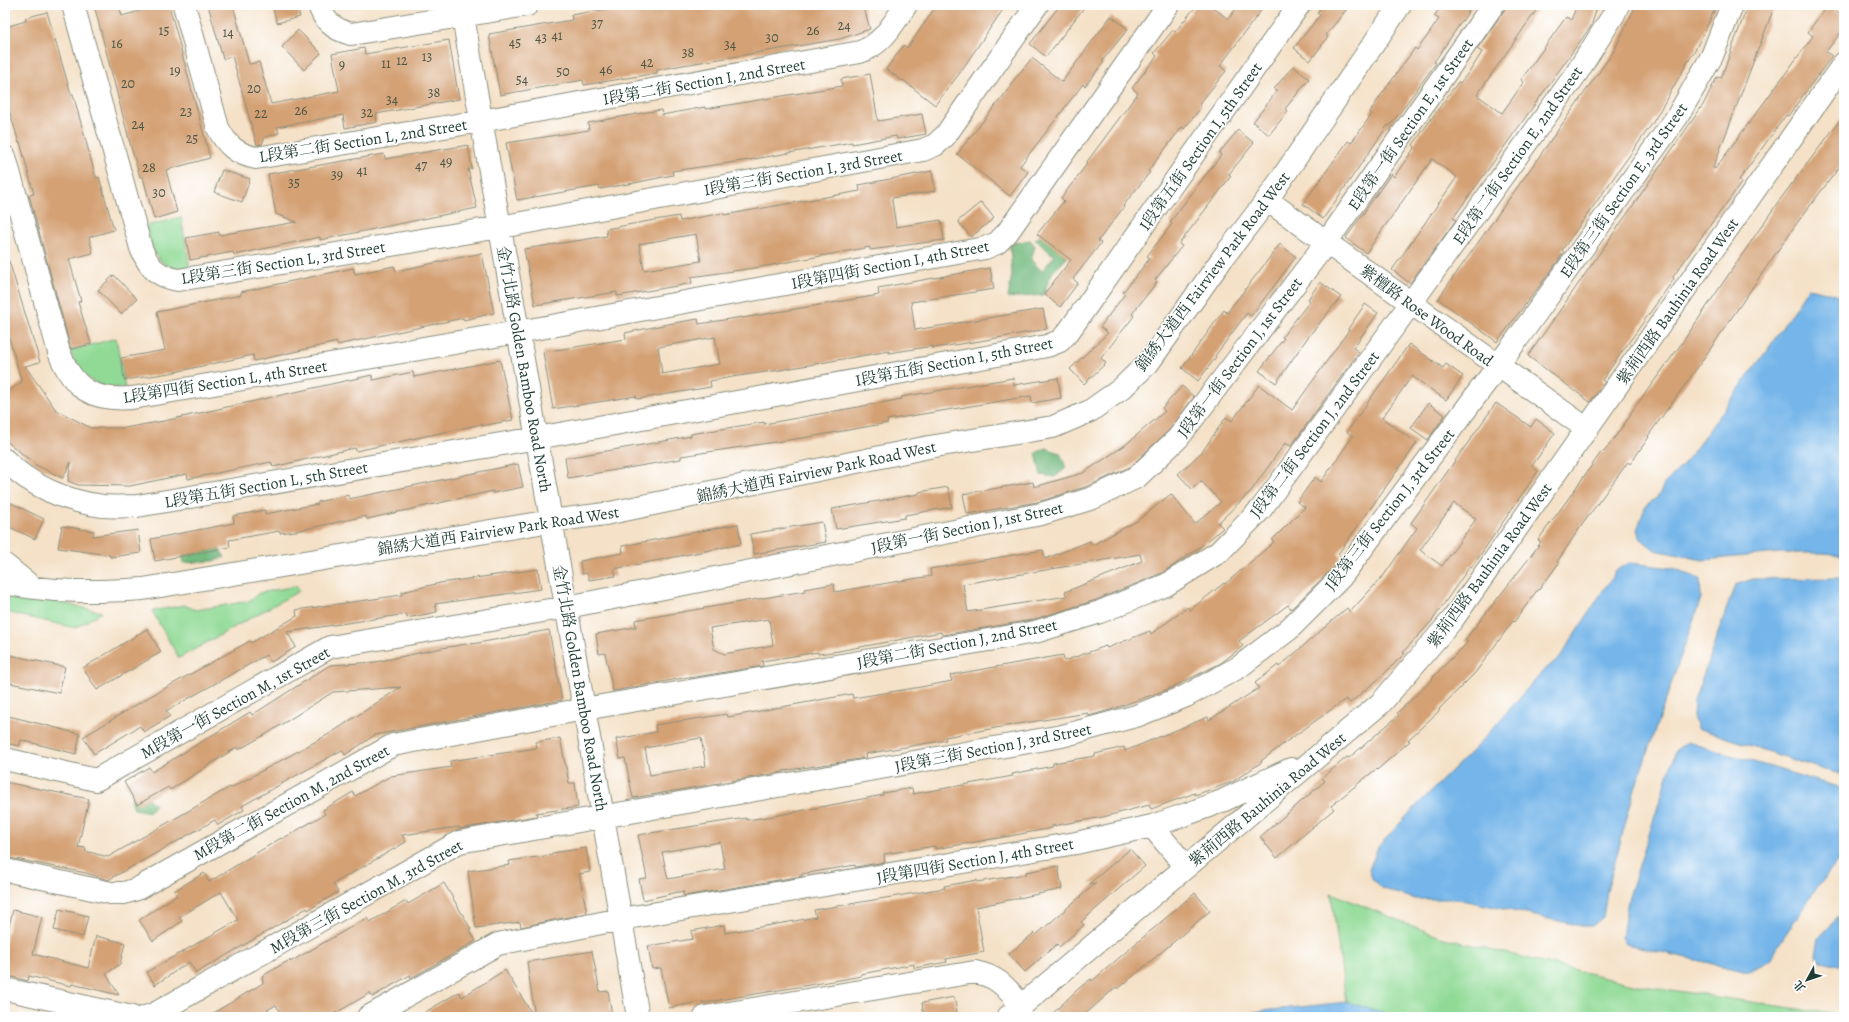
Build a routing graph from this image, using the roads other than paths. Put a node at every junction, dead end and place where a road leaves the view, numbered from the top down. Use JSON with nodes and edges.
{"nodes":[{"id":1,"x":73,"y":5,"type":"edge"},
{"id":2,"x":184,"y":5,"type":"edge"},
{"id":3,"x":319,"y":5,"type":"edge"},
{"id":4,"x":527,"y":5,"type":"edge"},
{"id":5,"x":906,"y":5,"type":"edge"},
{"id":6,"x":1037,"y":5,"type":"edge"},
{"id":7,"x":1168,"y":5,"type":"edge"},
{"id":8,"x":1299,"y":5,"type":"edge"},
{"id":9,"x":1400,"y":5,"type":"edge"},
{"id":10,"x":1493,"y":5,"type":"edge"},
{"id":11,"x":1618,"y":5,"type":"edge"},
{"id":12,"x":1732,"y":5,"type":"edge"},
{"id":13,"x":462,"y":10,"type":"edge"},
{"id":14,"x":1844,"y":63,"type":"edge"},
{"id":15,"x":481,"y":121,"type":"junction"},
{"id":16,"x":5,"y":157,"type":"edge"},
{"id":17,"x":1267,"y":200,"type":"junction"},
{"id":18,"x":500,"y":227,"type":"junction"},
{"id":19,"x":1326,"y":242,"type":"junction"},
{"id":20,"x":1411,"y":303,"type":"junction"},
{"id":21,"x":518,"y":332,"type":"junction"},
{"id":22,"x":1498,"y":366,"type":"junction"},
{"id":23,"x":1587,"y":429,"type":"junction"},
{"id":24,"x":537,"y":438,"type":"junction"},
{"id":25,"x":5,"y":460,"type":"edge"},
{"id":26,"x":551,"y":520,"type":"junction"},
{"id":27,"x":5,"y":565,"type":"edge"},
{"id":28,"x":5,"y":582,"type":"edge"},
{"id":29,"x":33,"y":588,"type":"junction"},
{"id":30,"x":567,"y":607,"type":"junction"},
{"id":31,"x":584,"y":709,"type":"junction"},
{"id":32,"x":1316,"y":757,"type":"junction"},
{"id":33,"x":5,"y":759,"type":"edge"},
{"id":34,"x":603,"y":818,"type":"junction"},
{"id":35,"x":1152,"y":826,"type":"junction"},
{"id":36,"x":1186,"y":867,"type":"junction"},
{"id":37,"x":5,"y":870,"type":"edge"},
{"id":38,"x":621,"y":919,"type":"junction"},
{"id":39,"x":5,"y":989,"type":"edge"},
{"id":40,"x":1015,"y":1011,"type":"edge"},
{"id":41,"x":132,"y":1017,"type":"edge"},
{"id":42,"x":145,"y":1017,"type":"edge"},
{"id":43,"x":368,"y":1017,"type":"edge"},
{"id":44,"x":638,"y":1017,"type":"edge"},
{"id":45,"x":705,"y":1017,"type":"edge"}],
"edges":[{"from":1,"to":18,"type":"street","name":"L段第三街 Section L, 3rd Street"},
{"from":2,"to":15,"type":"street","name":"L段第二街 Section L, 2nd Street"},
{"from":3,"to":13,"type":"street"},
{"from":4,"to":13,"type":"street"},
{"from":5,"to":15,"type":"street","name":"I段第二街 Section I, 2nd Street"},
{"from":6,"to":18,"type":"street","name":"I段第三街 Section I, 3rd Street"},
{"from":7,"to":21,"type":"street","name":"I段第四街 Section I, 4th Street"},
{"from":8,"to":24,"type":"street","name":"I段第五街 Section I, 5th Street"},
{"from":9,"to":17,"type":"street","name":"錦綉大道西 Fairview Park Road West"},
{"from":10,"to":19,"type":"street","name":"E段第一街 Section E, 1st Street"},
{"from":11,"to":20,"type":"street","name":"E段第二街 Section E, 2nd Street"},
{"from":12,"to":22,"type":"street","name":"E段第三街 Section E, 3rd Street"},
{"from":13,"to":15,"type":"street","name":"金竹北路 Golden Bamboo Road North"},
{"from":14,"to":23,"type":"street","name":"紫荊西路 Bauhinia Road West"},
{"from":15,"to":18,"type":"street","name":"金竹北路 Golden Bamboo Road North"},
{"from":16,"to":21,"type":"street","name":"L段第四街 Section L, 4th Street"},
{"from":17,"to":19,"type":"street","name":"紫檀路 Rose Wood Road"},
{"from":17,"to":26,"type":"street","name":"錦綉大道西 Fairview Park Road West"},
{"from":18,"to":21,"type":"street","name":"金竹北路 Golden Bamboo Road North"},
{"from":19,"to":20,"type":"street","name":"紫檀路 Rose Wood Road"},
{"from":19,"to":30,"type":"street","name":"J段第一街 Section J, 1st Street"},
{"from":20,"to":22,"type":"street","name":"紫檀路 Rose Wood Road"},
{"from":20,"to":31,"type":"street","name":"J段第二街 Section J, 2nd Street"},
{"from":21,"to":24,"type":"street","name":"金竹北路 Golden Bamboo Road North"},
{"from":22,"to":23,"type":"street","name":"紫檀路 Rose Wood Road"},
{"from":22,"to":34,"type":"street","name":"J段第三街 Section J, 3rd Street"},
{"from":23,"to":32,"type":"street","name":"紫荊西路 Bauhinia Road West"},
{"from":24,"to":25,"type":"street","name":"L段第五街 Section L, 5th Street"},
{"from":24,"to":26,"type":"street","name":"金竹北路 Golden Bamboo Road North"},
{"from":26,"to":29,"type":"street","name":"錦綉大道西 Fairview Park Road West"},
{"from":26,"to":30,"type":"street","name":"金竹北路 Golden Bamboo Road North"},
{"from":27,"to":29,"type":"street"},
{"from":28,"to":29,"type":"street","name":"錦綉大道西 Fairview Park Road West"},
{"from":30,"to":31,"type":"street","name":"金竹北路 Golden Bamboo Road North"},
{"from":30,"to":33,"type":"street","name":"M段第一街 Section M, 1st Street"},
{"from":31,"to":34,"type":"street","name":"金竹北路 Golden Bamboo Road North"},
{"from":31,"to":37,"type":"street","name":"M段第二街 Section M, 2nd Street"},
{"from":32,"to":35,"type":"street","name":"J段第四街 Section J, 4th Street"},
{"from":32,"to":36,"type":"street","name":"紫荊西路 Bauhinia Road West"},
{"from":34,"to":38,"type":"street","name":"金竹北路 Golden Bamboo Road North"},
{"from":34,"to":42,"type":"street","name":"M段第三街 Section M, 3rd Street"},
{"from":35,"to":36,"type":"street"},
{"from":35,"to":38,"type":"street","name":"J段第四街 Section J, 4th Street"},
{"from":36,"to":40,"type":"street","name":"紫荊西路 Bauhinia Road West"},
{"from":38,"to":43,"type":"street","name":"J段第四街 Section J, 4th Street"},
{"from":38,"to":44,"type":"street","name":"金竹北路 Golden Bamboo Road North"},
{"from":39,"to":41,"type":"street"},
{"from":40,"to":45,"type":"street"}]}
